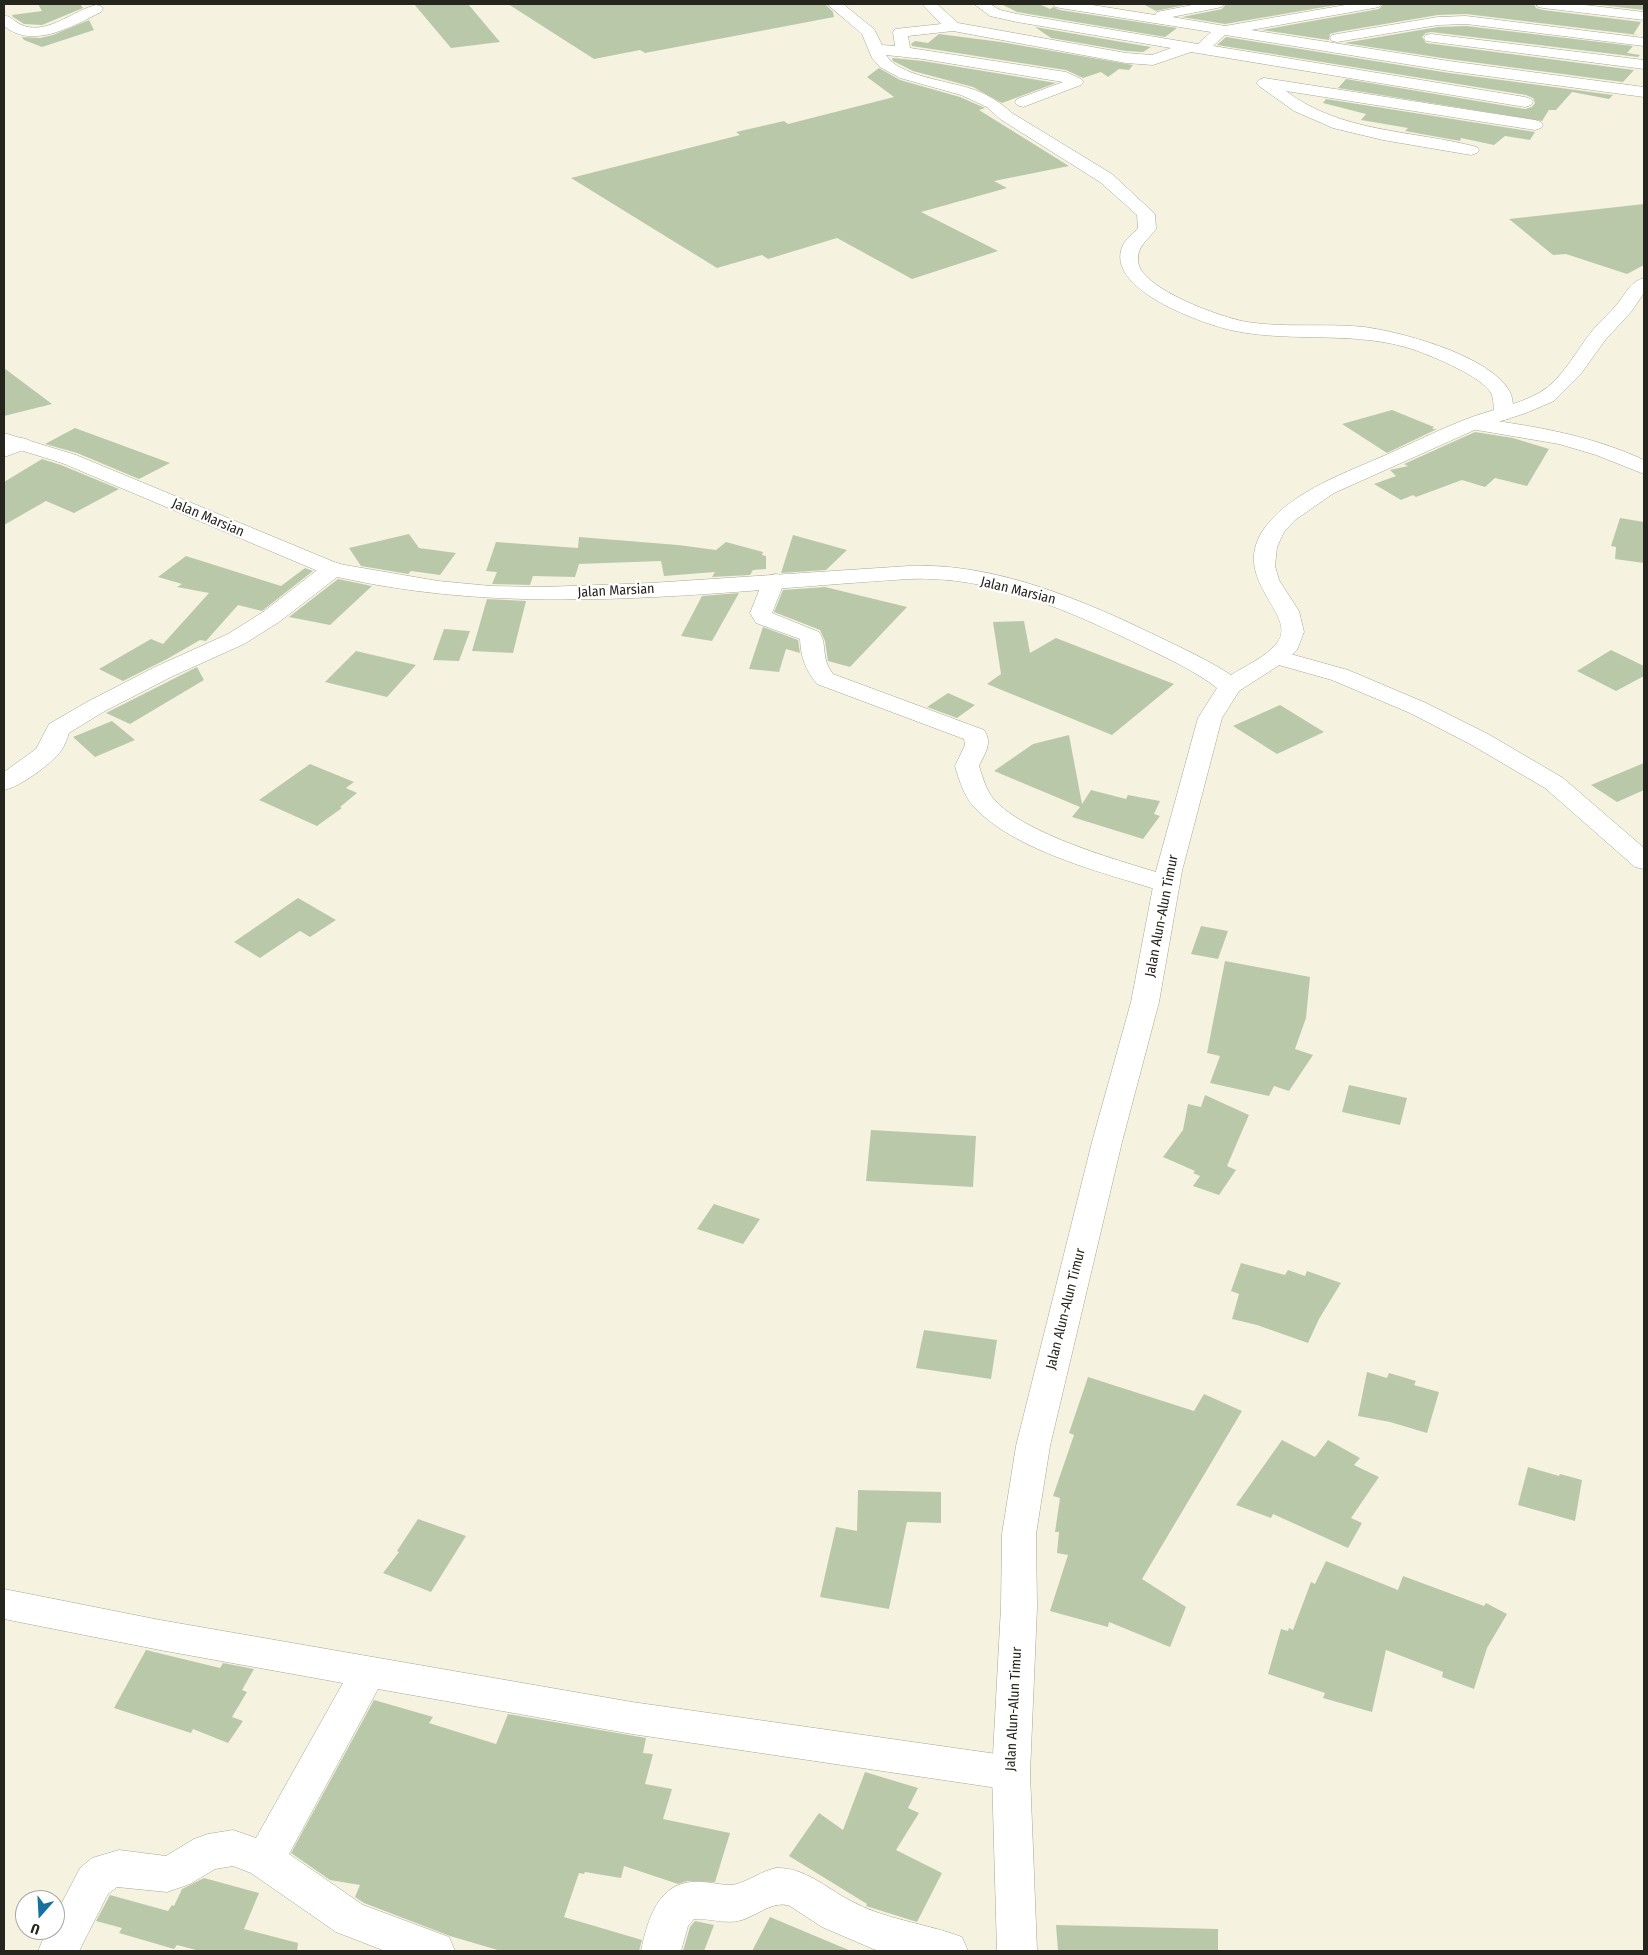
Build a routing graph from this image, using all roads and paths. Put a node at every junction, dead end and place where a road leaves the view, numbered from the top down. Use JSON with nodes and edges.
{"nodes":[{"id":1,"x":834,"y":4,"type":"edge"},
{"id":2,"x":929,"y":4,"type":"edge"},
{"id":3,"x":981,"y":4,"type":"edge"},
{"id":4,"x":1060,"y":4,"type":"edge"},
{"id":5,"x":1217,"y":4,"type":"edge"},
{"id":6,"x":1374,"y":4,"type":"edge"},
{"id":7,"x":1543,"y":4,"type":"edge"},
{"id":8,"x":96,"y":9,"type":"dead end"},
{"id":9,"x":1644,"y":16,"type":"edge"},
{"id":10,"x":1144,"y":18,"type":"junction"},
{"id":11,"x":4,"y":19,"type":"edge"},
{"id":12,"x":1452,"y":20,"type":"junction"},
{"id":13,"x":953,"y":27,"type":"junction"},
{"id":14,"x":1221,"y":31,"type":"junction"},
{"id":15,"x":1337,"y":38,"type":"dead end"},
{"id":16,"x":1431,"y":38,"type":"dead end"},
{"id":17,"x":1644,"y":42,"type":"edge"},
{"id":18,"x":1476,"y":44,"type":"junction"},
{"id":19,"x":1196,"y":48,"type":"junction"},
{"id":20,"x":876,"y":49,"type":"junction"},
{"id":21,"x":903,"y":52,"type":"junction"},
{"id":22,"x":1227,"y":53,"type":"junction"},
{"id":23,"x":1644,"y":65,"type":"edge"},
{"id":24,"x":1499,"y":72,"type":"junction"},
{"id":25,"x":1264,"y":83,"type":"junction"},
{"id":26,"x":1644,"y":92,"type":"edge"},
{"id":27,"x":1023,"y":102,"type":"dead end"},
{"id":28,"x":1525,"y":102,"type":"dead end"},
{"id":29,"x":1535,"y":125,"type":"dead end"},
{"id":30,"x":1470,"y":150,"type":"dead end"},
{"id":31,"x":1643,"y":286,"type":"edge"},
{"id":32,"x":1504,"y":414,"type":"junction"},
{"id":33,"x":1472,"y":424,"type":"junction"},
{"id":34,"x":10,"y":445,"type":"edge"},
{"id":35,"x":1644,"y":468,"type":"edge"},
{"id":36,"x":333,"y":569,"type":"junction"},
{"id":37,"x":776,"y":581,"type":"junction"},
{"id":38,"x":1276,"y":657,"type":"junction"},
{"id":39,"x":1230,"y":686,"type":"junction"},
{"id":40,"x":4,"y":783,"type":"edge"},
{"id":41,"x":1644,"y":861,"type":"edge"},
{"id":42,"x":1167,"y":884,"type":"junction"},
{"id":43,"x":4,"y":1604,"type":"edge"},
{"id":44,"x":368,"y":1672,"type":"junction"},
{"id":45,"x":1011,"y":1772,"type":"junction"},
{"id":46,"x":265,"y":1860,"type":"junction"},
{"id":47,"x":58,"y":1951,"type":"edge"},
{"id":48,"x":434,"y":1951,"type":"edge"},
{"id":49,"x":661,"y":1951,"type":"edge"},
{"id":50,"x":948,"y":1951,"type":"edge"},
{"id":51,"x":1017,"y":1951,"type":"edge"}],
"edges":[{"from":1,"to":20,"type":"street"},
{"from":2,"to":13,"type":"street"},
{"from":3,"to":19,"type":"street"},
{"from":4,"to":10,"type":"street"},
{"from":5,"to":10,"type":"street"},
{"from":6,"to":14,"type":"street"},
{"from":7,"to":9,"type":"street"},
{"from":8,"to":11,"type":"street"},
{"from":10,"to":14,"type":"street"},
{"from":12,"to":15,"type":"street"},
{"from":12,"to":17,"type":"street"},
{"from":12,"to":18,"type":"street"},
{"from":13,"to":19,"type":"street"},
{"from":13,"to":21,"type":"street"},
{"from":14,"to":19,"type":"street"},
{"from":14,"to":24,"type":"street"},
{"from":16,"to":18,"type":"street"},
{"from":18,"to":23,"type":"street"},
{"from":18,"to":24,"type":"street"},
{"from":19,"to":22,"type":"street"},
{"from":20,"to":21,"type":"street"},
{"from":20,"to":32,"type":"street"},
{"from":21,"to":27,"type":"street"},
{"from":22,"to":25,"type":"street"},
{"from":22,"to":28,"type":"street"},
{"from":24,"to":26,"type":"street"},
{"from":25,"to":29,"type":"street"},
{"from":25,"to":30,"type":"street"},
{"from":31,"to":32,"type":"street"},
{"from":32,"to":33,"type":"street"},
{"from":33,"to":35,"type":"street"},
{"from":33,"to":38,"type":"street"},
{"from":34,"to":36,"type":"street","name":"Jalan Marsian"},
{"from":36,"to":37,"type":"street","name":"Jalan Marsian"},
{"from":36,"to":40,"type":"street"},
{"from":37,"to":39,"type":"street","name":"Jalan Marsian"},
{"from":37,"to":42,"type":"street"},
{"from":38,"to":39,"type":"street"},
{"from":38,"to":41,"type":"street"},
{"from":39,"to":42,"type":"street","name":"Jalan Alun-Alun Timur"},
{"from":42,"to":45,"type":"street","name":"Jalan Alun-Alun Timur"},
{"from":43,"to":44,"type":"street"},
{"from":44,"to":45,"type":"street"},
{"from":44,"to":46,"type":"street"},
{"from":45,"to":51,"type":"street","name":"Jalan Alun-Alun Timur"},
{"from":46,"to":47,"type":"street"},
{"from":46,"to":48,"type":"street"},
{"from":49,"to":50,"type":"street"}]}
